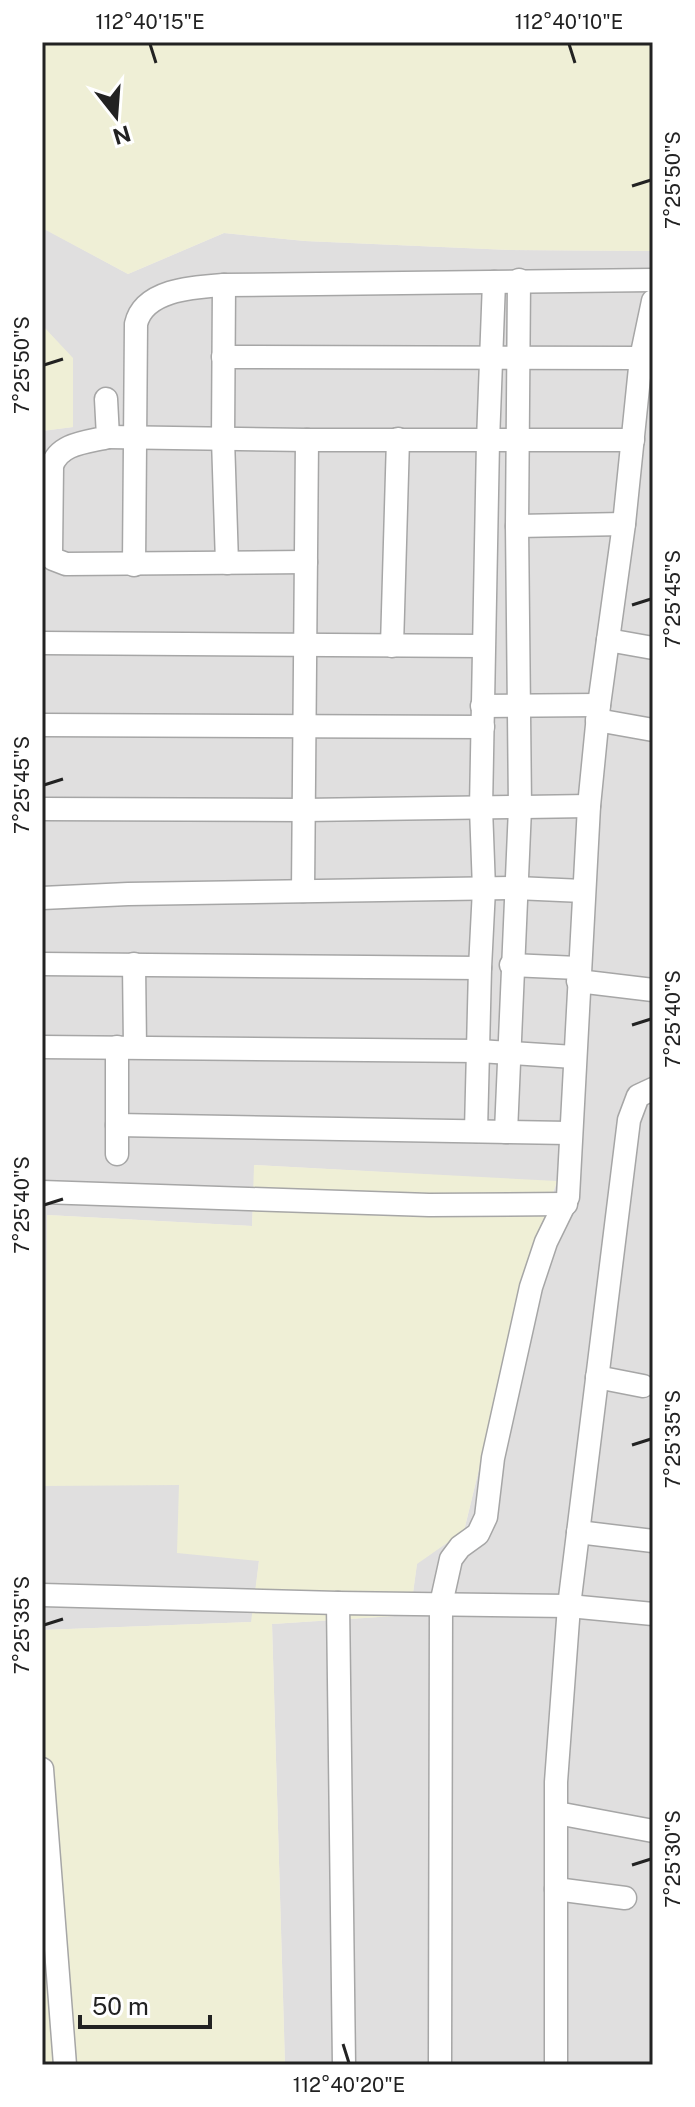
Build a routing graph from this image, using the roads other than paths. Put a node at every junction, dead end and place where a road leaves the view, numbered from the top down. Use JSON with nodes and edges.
{"nodes":[{"id":1,"x":519,"y":280,"type":"junction"},
{"id":2,"x":653,"y":280,"type":"edge"},
{"id":3,"x":494,"y":282,"type":"junction"},
{"id":4,"x":224,"y":285,"type":"junction"},
{"id":5,"x":653,"y":301,"type":"edge"},
{"id":6,"x":223,"y":357,"type":"junction"},
{"id":7,"x":492,"y":358,"type":"junction"},
{"id":8,"x":519,"y":358,"type":"junction"},
{"id":9,"x":641,"y":358,"type":"junction"},
{"id":10,"x":106,"y":399,"type":"dead end"},
{"id":11,"x":108,"y":437,"type":"junction"},
{"id":12,"x":135,"y":437,"type":"junction"},
{"id":13,"x":223,"y":439,"type":"junction"},
{"id":14,"x":398,"y":439,"type":"junction"},
{"id":15,"x":307,"y":440,"type":"junction"},
{"id":16,"x":633,"y":440,"type":"junction"},
{"id":17,"x":488,"y":441,"type":"junction"},
{"id":18,"x":517,"y":441,"type":"junction"},
{"id":19,"x":624,"y":524,"type":"junction"},
{"id":20,"x":517,"y":526,"type":"junction"},
{"id":21,"x":306,"y":562,"type":"junction"},
{"id":22,"x":227,"y":563,"type":"junction"},
{"id":23,"x":134,"y":565,"type":"junction"},
{"id":24,"x":608,"y":640,"type":"junction"},
{"id":25,"x":42,"y":643,"type":"edge"},
{"id":26,"x":306,"y":646,"type":"junction"},
{"id":27,"x":392,"y":646,"type":"junction"},
{"id":28,"x":483,"y":646,"type":"junction"},
{"id":29,"x":653,"y":648,"type":"edge"},
{"id":30,"x":520,"y":704,"type":"junction"},
{"id":31,"x":598,"y":713,"type":"junction"},
{"id":32,"x":482,"y":716,"type":"junction"},
{"id":33,"x":42,"y":725,"type":"edge"},
{"id":34,"x":305,"y":725,"type":"junction"},
{"id":35,"x":653,"y":730,"type":"edge"},
{"id":36,"x":589,"y":806,"type":"junction"},
{"id":37,"x":481,"y":808,"type":"junction"},
{"id":38,"x":520,"y":808,"type":"junction"},
{"id":39,"x":42,"y":809,"type":"edge"},
{"id":40,"x":304,"y":810,"type":"junction"},
{"id":41,"x":516,"y":888,"type":"junction"},
{"id":42,"x":484,"y":889,"type":"junction"},
{"id":43,"x":303,"y":891,"type":"junction"},
{"id":44,"x":583,"y":891,"type":"junction"},
{"id":45,"x":42,"y":898,"type":"edge"},
{"id":46,"x":42,"y":964,"type":"edge"},
{"id":47,"x":134,"y":964,"type":"junction"},
{"id":48,"x":511,"y":965,"type":"junction"},
{"id":49,"x":480,"y":968,"type":"junction"},
{"id":50,"x":578,"y":974,"type":"junction"},
{"id":51,"x":653,"y":990,"type":"edge"},
{"id":52,"x":42,"y":1047,"type":"edge"},
{"id":53,"x":126,"y":1047,"type":"junction"},
{"id":54,"x":479,"y":1051,"type":"junction"},
{"id":55,"x":510,"y":1054,"type":"junction"},
{"id":56,"x":574,"y":1057,"type":"junction"},
{"id":57,"x":653,"y":1089,"type":"edge"},
{"id":58,"x":117,"y":1125,"type":"junction"},
{"id":59,"x":476,"y":1131,"type":"junction"},
{"id":60,"x":506,"y":1132,"type":"junction"},
{"id":61,"x":569,"y":1133,"type":"junction"},
{"id":62,"x":117,"y":1154,"type":"dead end"},
{"id":63,"x":42,"y":1192,"type":"edge"},
{"id":64,"x":566,"y":1204,"type":"junction"},
{"id":65,"x":597,"y":1377,"type":"junction"},
{"id":66,"x":643,"y":1386,"type":"dead end"},
{"id":67,"x":578,"y":1532,"type":"junction"},
{"id":68,"x":653,"y":1541,"type":"edge"},
{"id":69,"x":42,"y":1595,"type":"edge"},
{"id":70,"x":338,"y":1603,"type":"junction"},
{"id":71,"x":441,"y":1604,"type":"junction"},
{"id":72,"x":569,"y":1606,"type":"junction"},
{"id":73,"x":653,"y":1614,"type":"edge"},
{"id":74,"x":42,"y":1769,"type":"edge"},
{"id":75,"x":557,"y":1813,"type":"junction"},
{"id":76,"x":653,"y":1831,"type":"edge"},
{"id":77,"x":556,"y":1889,"type":"junction"},
{"id":78,"x":625,"y":1898,"type":"dead end"},
{"id":79,"x":42,"y":1909,"type":"edge"},
{"id":80,"x":54,"y":2065,"type":"edge"},
{"id":81,"x":65,"y":2065,"type":"edge"},
{"id":82,"x":344,"y":2065,"type":"edge"},
{"id":83,"x":440,"y":2065,"type":"edge"},
{"id":84,"x":556,"y":2065,"type":"edge"}],
"edges":[{"from":1,"to":2,"type":"street"},
{"from":1,"to":3,"type":"street"},
{"from":1,"to":8,"type":"street"},
{"from":3,"to":4,"type":"street"},
{"from":3,"to":7,"type":"street"},
{"from":4,"to":6,"type":"street"},
{"from":4,"to":12,"type":"street"},
{"from":5,"to":9,"type":"street"},
{"from":6,"to":7,"type":"street"},
{"from":6,"to":13,"type":"street"},
{"from":7,"to":8,"type":"street"},
{"from":7,"to":17,"type":"street"},
{"from":8,"to":9,"type":"street"},
{"from":8,"to":18,"type":"street"},
{"from":9,"to":16,"type":"street"},
{"from":10,"to":11,"type":"street"},
{"from":11,"to":12,"type":"street"},
{"from":11,"to":23,"type":"street"},
{"from":12,"to":13,"type":"street"},
{"from":12,"to":23,"type":"street"},
{"from":13,"to":15,"type":"street"},
{"from":13,"to":22,"type":"street"},
{"from":14,"to":15,"type":"street"},
{"from":14,"to":17,"type":"street"},
{"from":14,"to":27,"type":"street"},
{"from":15,"to":21,"type":"street"},
{"from":16,"to":18,"type":"street"},
{"from":16,"to":19,"type":"street"},
{"from":17,"to":18,"type":"street"},
{"from":17,"to":28,"type":"street"},
{"from":18,"to":20,"type":"street"},
{"from":19,"to":20,"type":"street"},
{"from":19,"to":24,"type":"street"},
{"from":20,"to":30,"type":"street"},
{"from":21,"to":22,"type":"street"},
{"from":21,"to":26,"type":"street"},
{"from":22,"to":23,"type":"street"},
{"from":24,"to":29,"type":"street"},
{"from":24,"to":31,"type":"street"},
{"from":25,"to":26,"type":"street"},
{"from":26,"to":27,"type":"street"},
{"from":26,"to":34,"type":"street"},
{"from":27,"to":28,"type":"street"},
{"from":28,"to":32,"type":"street"},
{"from":30,"to":31,"type":"street"},
{"from":30,"to":32,"type":"street"},
{"from":30,"to":38,"type":"street"},
{"from":31,"to":35,"type":"street"},
{"from":31,"to":36,"type":"street"},
{"from":32,"to":34,"type":"street"},
{"from":32,"to":37,"type":"street"},
{"from":33,"to":34,"type":"street"},
{"from":34,"to":40,"type":"street"},
{"from":36,"to":38,"type":"street"},
{"from":36,"to":44,"type":"street"},
{"from":37,"to":38,"type":"street"},
{"from":37,"to":40,"type":"street"},
{"from":37,"to":42,"type":"street"},
{"from":38,"to":41,"type":"street"},
{"from":39,"to":40,"type":"street"},
{"from":40,"to":43,"type":"street"},
{"from":41,"to":42,"type":"street"},
{"from":41,"to":44,"type":"street"},
{"from":41,"to":48,"type":"street"},
{"from":42,"to":43,"type":"street"},
{"from":42,"to":49,"type":"street"},
{"from":43,"to":45,"type":"street"},
{"from":44,"to":50,"type":"street"},
{"from":46,"to":47,"type":"street"},
{"from":47,"to":49,"type":"street"},
{"from":47,"to":53,"type":"street"},
{"from":48,"to":50,"type":"street"},
{"from":48,"to":55,"type":"street"},
{"from":49,"to":54,"type":"street"},
{"from":50,"to":51,"type":"street"},
{"from":50,"to":56,"type":"street"},
{"from":52,"to":53,"type":"street"},
{"from":53,"to":54,"type":"street"},
{"from":53,"to":58,"type":"street"},
{"from":54,"to":55,"type":"street"},
{"from":54,"to":59,"type":"street"},
{"from":55,"to":56,"type":"street"},
{"from":55,"to":60,"type":"street"},
{"from":56,"to":61,"type":"street"},
{"from":57,"to":65,"type":"street"},
{"from":58,"to":59,"type":"street"},
{"from":58,"to":62,"type":"street"},
{"from":59,"to":60,"type":"street"},
{"from":60,"to":61,"type":"street"},
{"from":61,"to":64,"type":"street"},
{"from":63,"to":64,"type":"street"},
{"from":64,"to":71,"type":"street"},
{"from":65,"to":66,"type":"street"},
{"from":65,"to":67,"type":"street"},
{"from":67,"to":68,"type":"street"},
{"from":67,"to":72,"type":"street"},
{"from":69,"to":70,"type":"street"},
{"from":70,"to":71,"type":"street"},
{"from":70,"to":82,"type":"street"},
{"from":71,"to":72,"type":"street"},
{"from":71,"to":83,"type":"street"},
{"from":72,"to":73,"type":"street"},
{"from":72,"to":75,"type":"street"},
{"from":74,"to":81,"type":"street"},
{"from":75,"to":76,"type":"street"},
{"from":75,"to":77,"type":"street"},
{"from":77,"to":78,"type":"street"},
{"from":77,"to":84,"type":"street"},
{"from":79,"to":80,"type":"street"}]}
